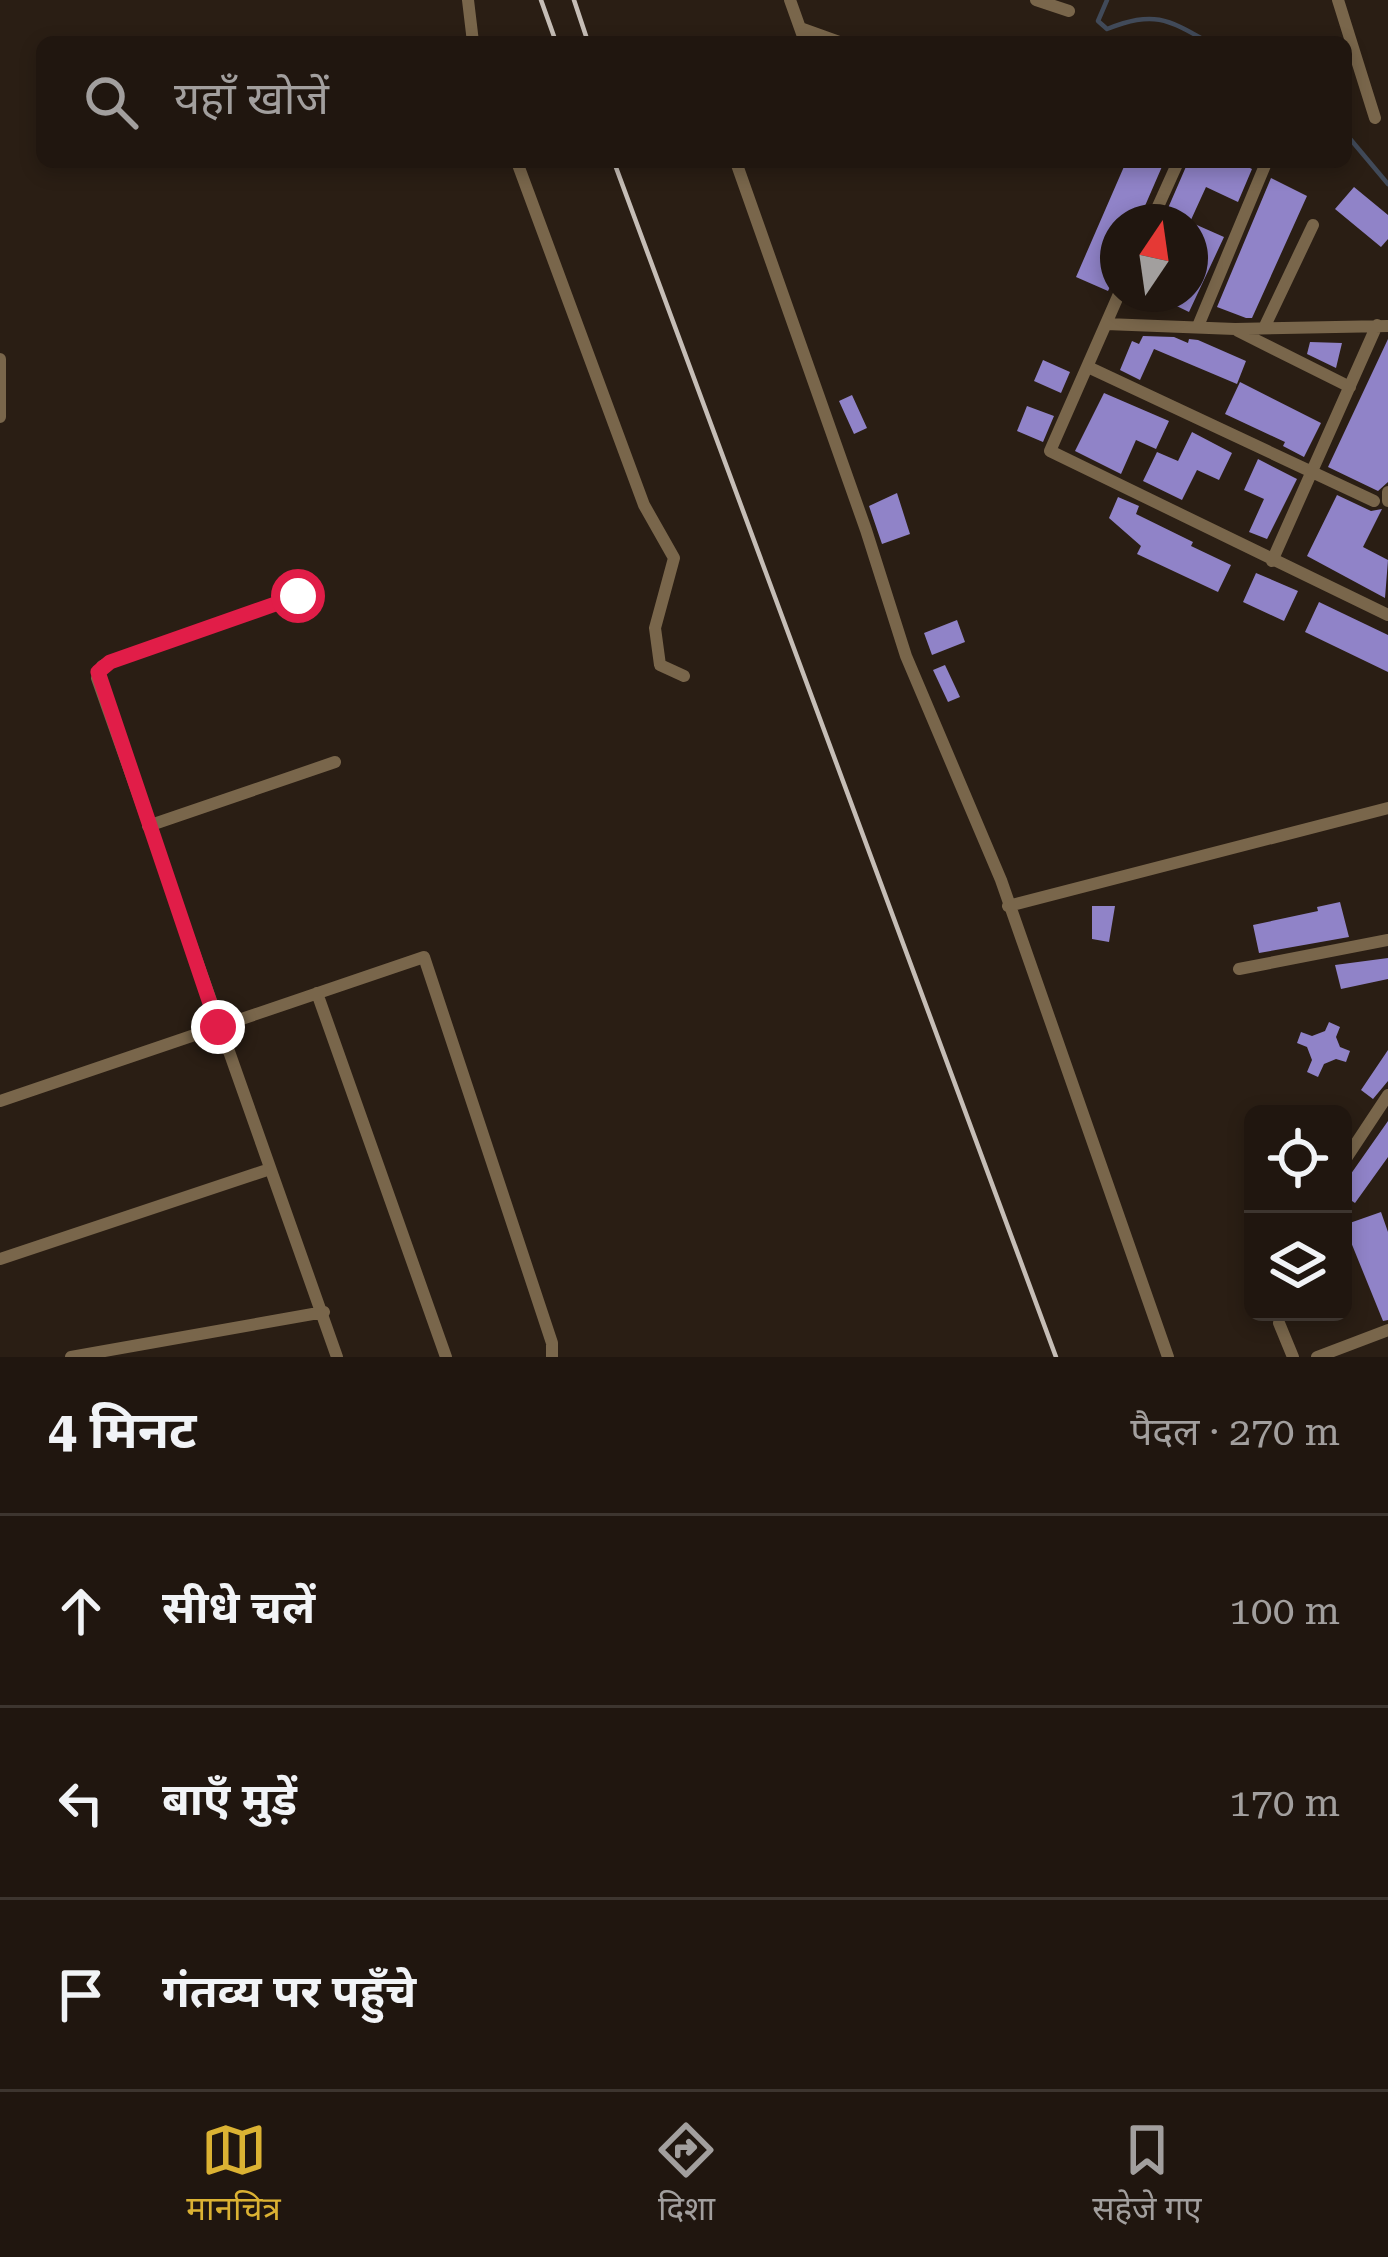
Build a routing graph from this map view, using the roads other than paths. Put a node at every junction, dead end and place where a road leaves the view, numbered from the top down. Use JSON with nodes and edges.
{"nodes":[{"id":1,"x":469,"y":0,"type":"edge"},
{"id":2,"x":790,"y":0,"type":"edge"},
{"id":3,"x":1036,"y":0,"type":"edge"},
{"id":4,"x":1338,"y":0,"type":"edge"},
{"id":5,"x":1070,"y":11,"type":"dead end"},
{"id":6,"x":802,"y":35,"type":"edge"},
{"id":7,"x":472,"y":36,"type":"edge"},
{"id":8,"x":1349,"y":36,"type":"edge"},
{"id":9,"x":1352,"y":45,"type":"edge"},
{"id":10,"x":1375,"y":118,"type":"dead end"},
{"id":11,"x":519,"y":168,"type":"edge"},
{"id":12,"x":738,"y":168,"type":"edge"},
{"id":13,"x":1175,"y":168,"type":"edge"},
{"id":14,"x":1264,"y":168,"type":"edge"},
{"id":15,"x":1159,"y":204,"type":"edge"},
{"id":16,"x":1312,"y":224,"type":"dead end"},
{"id":17,"x":1111,"y":312,"type":"edge"},
{"id":18,"x":1106,"y":324,"type":"junction"},
{"id":19,"x":1383,"y":325,"type":"edge"},
{"id":20,"x":1198,"y":326,"type":"junction"},
{"id":21,"x":1264,"y":328,"type":"junction"},
{"id":22,"x":1235,"y":329,"type":"junction"},
{"id":23,"x":0,"y":359,"type":"edge"},
{"id":24,"x":1088,"y":367,"type":"junction"},
{"id":25,"x":0,"y":387,"type":"edge"},
{"id":26,"x":1350,"y":387,"type":"junction"},
{"id":27,"x":0,"y":417,"type":"edge"},
{"id":28,"x":1311,"y":472,"type":"junction"},
{"id":29,"x":1388,"y":492,"type":"edge"},
{"id":30,"x":1381,"y":501,"type":"edge"},
{"id":31,"x":1272,"y":561,"type":"junction"},
{"id":32,"x":298,"y":596,"type":"dead end"},
{"id":33,"x":1388,"y":615,"type":"edge"},
{"id":34,"x":684,"y":676,"type":"dead end"},
{"id":35,"x":335,"y":762,"type":"dead end"},
{"id":36,"x":1388,"y":808,"type":"edge"},
{"id":37,"x":148,"y":826,"type":"junction"},
{"id":38,"x":1008,"y":906,"type":"junction"},
{"id":39,"x":1388,"y":940,"type":"edge"},
{"id":40,"x":1239,"y":969,"type":"dead end"},
{"id":41,"x":317,"y":993,"type":"junction"},
{"id":42,"x":218,"y":1027,"type":"junction"},
{"id":43,"x":1388,"y":1095,"type":"edge"},
{"id":44,"x":0,"y":1101,"type":"edge"},
{"id":45,"x":1352,"y":1149,"type":"edge"},
{"id":46,"x":270,"y":1169,"type":"junction"},
{"id":47,"x":0,"y":1258,"type":"edge"},
{"id":48,"x":324,"y":1312,"type":"junction"},
{"id":49,"x":1279,"y":1323,"type":"dead end"},
{"id":50,"x":1388,"y":1330,"type":"edge"},
{"id":51,"x":71,"y":1357,"type":"edge"},
{"id":52,"x":337,"y":1357,"type":"edge"},
{"id":53,"x":446,"y":1357,"type":"edge"},
{"id":54,"x":552,"y":1357,"type":"edge"},
{"id":55,"x":1168,"y":1357,"type":"edge"},
{"id":56,"x":1293,"y":1357,"type":"edge"},
{"id":57,"x":1317,"y":1357,"type":"edge"}],
"edges":[{"from":1,"to":7,"type":"street"},
{"from":2,"to":6,"type":"street"},
{"from":3,"to":5,"type":"street"},
{"from":4,"to":8,"type":"street"},
{"from":9,"to":10,"type":"street"},
{"from":11,"to":34,"type":"street"},
{"from":12,"to":38,"type":"street"},
{"from":13,"to":15,"type":"street"},
{"from":14,"to":20,"type":"street"},
{"from":16,"to":21,"type":"street"},
{"from":17,"to":18,"type":"street"},
{"from":18,"to":20,"type":"street"},
{"from":18,"to":24,"type":"street"},
{"from":19,"to":21,"type":"street"},
{"from":19,"to":26,"type":"street"},
{"from":20,"to":22,"type":"street"},
{"from":21,"to":22,"type":"street"},
{"from":22,"to":26,"type":"street"},
{"from":23,"to":25,"type":"street"},
{"from":24,"to":28,"type":"street"},
{"from":24,"to":31,"type":"street"},
{"from":25,"to":27,"type":"street"},
{"from":26,"to":28,"type":"street"},
{"from":28,"to":30,"type":"street"},
{"from":28,"to":31,"type":"street"},
{"from":29,"to":30,"type":"street"},
{"from":31,"to":33,"type":"street"},
{"from":32,"to":37,"type":"street"},
{"from":35,"to":37,"type":"street"},
{"from":36,"to":38,"type":"street"},
{"from":37,"to":42,"type":"street"},
{"from":38,"to":55,"type":"street"},
{"from":39,"to":40,"type":"street"},
{"from":41,"to":42,"type":"street"},
{"from":41,"to":53,"type":"street"},
{"from":41,"to":54,"type":"street"},
{"from":42,"to":44,"type":"street"},
{"from":42,"to":46,"type":"street"},
{"from":43,"to":45,"type":"street"},
{"from":46,"to":47,"type":"street"},
{"from":46,"to":48,"type":"street"},
{"from":48,"to":51,"type":"street"},
{"from":48,"to":52,"type":"street"},
{"from":49,"to":56,"type":"street"},
{"from":50,"to":57,"type":"street"}]}
